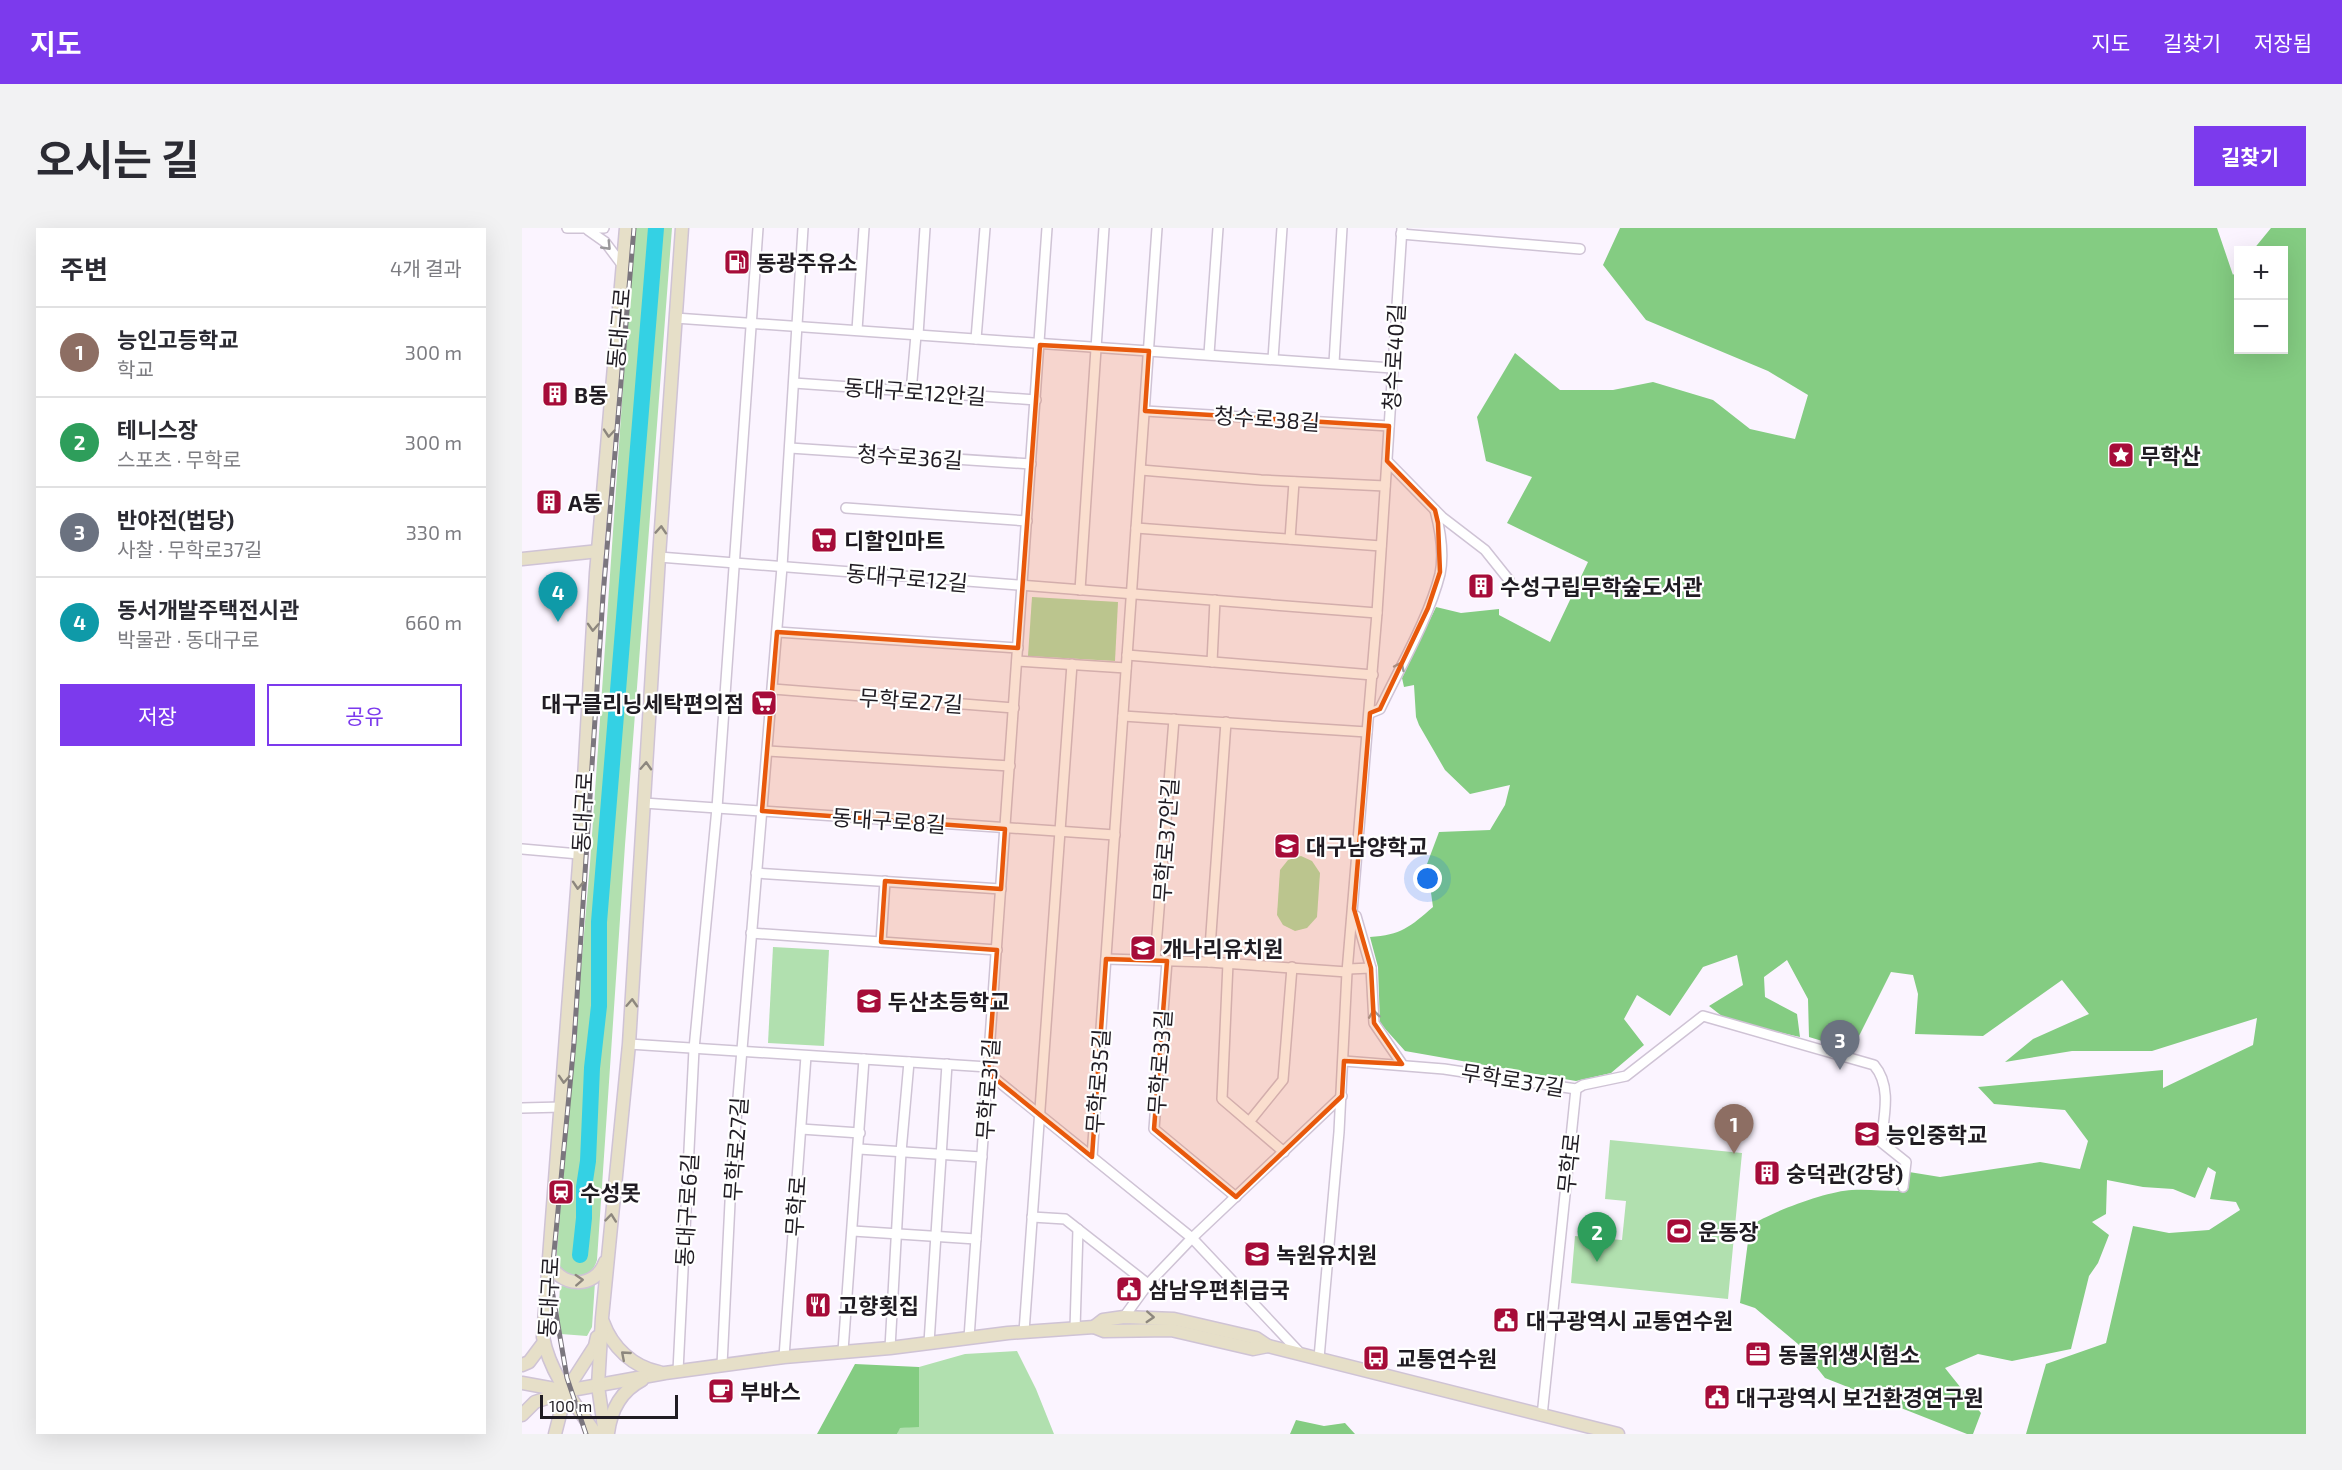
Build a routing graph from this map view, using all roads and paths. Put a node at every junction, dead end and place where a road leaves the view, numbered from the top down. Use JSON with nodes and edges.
{"nodes":[{"id":1,"x":567,"y":228,"type":"edge"},
{"id":2,"x":604,"y":228,"type":"edge"},
{"id":3,"x":626,"y":228,"type":"edge"},
{"id":4,"x":682,"y":228,"type":"edge"},
{"id":5,"x":758,"y":228,"type":"edge"},
{"id":6,"x":803,"y":228,"type":"edge"},
{"id":7,"x":864,"y":228,"type":"edge"},
{"id":8,"x":925,"y":228,"type":"edge"},
{"id":9,"x":985,"y":228,"type":"edge"},
{"id":10,"x":1047,"y":228,"type":"edge"},
{"id":11,"x":1104,"y":228,"type":"edge"},
{"id":12,"x":1157,"y":228,"type":"edge"},
{"id":13,"x":1218,"y":228,"type":"edge"},
{"id":14,"x":1282,"y":228,"type":"edge"},
{"id":15,"x":1342,"y":228,"type":"edge"},
{"id":16,"x":588,"y":230,"type":"junction"},
{"id":17,"x":1401,"y":231,"type":"edge"},
{"id":18,"x":1580,"y":249,"type":"dead end"},
{"id":19,"x":623,"y":267,"type":"junction"},
{"id":20,"x":675,"y":318,"type":"junction"},
{"id":21,"x":753,"y":322,"type":"junction"},
{"id":22,"x":798,"y":325,"type":"junction"},
{"id":23,"x":857,"y":330,"type":"junction"},
{"id":24,"x":917,"y":335,"type":"junction"},
{"id":25,"x":976,"y":339,"type":"junction"},
{"id":26,"x":1040,"y":345,"type":"junction"},
{"id":27,"x":1096,"y":348,"type":"junction"},
{"id":28,"x":1149,"y":351,"type":"junction"},
{"id":29,"x":1209,"y":354,"type":"junction"},
{"id":30,"x":1273,"y":358,"type":"junction"},
{"id":31,"x":1334,"y":363,"type":"junction"},
{"id":32,"x":1392,"y":368,"type":"junction"},
{"id":33,"x":794,"y":382,"type":"junction"},
{"id":34,"x":911,"y":392,"type":"junction"},
{"id":35,"x":1036,"y":400,"type":"junction"},
{"id":36,"x":1145,"y":411,"type":"junction"},
{"id":37,"x":1389,"y":426,"type":"junction"},
{"id":38,"x":790,"y":448,"type":"junction"},
{"id":39,"x":1387,"y":461,"type":"junction"},
{"id":40,"x":1031,"y":464,"type":"junction"},
{"id":41,"x":1141,"y":470,"type":"junction"},
{"id":42,"x":1294,"y":482,"type":"junction"},
{"id":43,"x":1385,"y":486,"type":"junction"},
{"id":44,"x":846,"y":508,"type":"dead end"},
{"id":45,"x":1436,"y":510,"type":"junction"},
{"id":46,"x":1027,"y":521,"type":"junction"},
{"id":47,"x":1136,"y":528,"type":"junction"},
{"id":48,"x":1456,"y":528,"type":"junction"},
{"id":49,"x":1439,"y":537,"type":"junction"},
{"id":50,"x":1290,"y":539,"type":"junction"},
{"id":51,"x":1381,"y":546,"type":"junction"},
{"id":52,"x":599,"y":551,"type":"junction"},
{"id":53,"x":659,"y":558,"type":"junction"},
{"id":54,"x":522,"y":559,"type":"edge"},
{"id":55,"x":734,"y":563,"type":"junction"},
{"id":56,"x":782,"y":567,"type":"junction"},
{"id":57,"x":1509,"y":580,"type":"dead end"},
{"id":58,"x":1022,"y":586,"type":"junction"},
{"id":59,"x":1080,"y":590,"type":"junction"},
{"id":60,"x":1132,"y":593,"type":"junction"},
{"id":61,"x":1215,"y":600,"type":"junction"},
{"id":62,"x":1377,"y":613,"type":"junction"},
{"id":63,"x":777,"y":632,"type":"junction"},
{"id":64,"x":1018,"y":648,"type":"junction"},
{"id":65,"x":1127,"y":655,"type":"junction"},
{"id":66,"x":1017,"y":661,"type":"junction"},
{"id":67,"x":1212,"y":662,"type":"junction"},
{"id":68,"x":1072,"y":664,"type":"junction"},
{"id":69,"x":1126,"y":668,"type":"junction"},
{"id":70,"x":1373,"y":675,"type":"junction"},
{"id":71,"x":773,"y":690,"type":"junction"},
{"id":72,"x":1014,"y":708,"type":"junction"},
{"id":73,"x":1370,"y":713,"type":"junction"},
{"id":74,"x":1123,"y":716,"type":"junction"},
{"id":75,"x":1174,"y":719,"type":"junction"},
{"id":76,"x":1226,"y":722,"type":"junction"},
{"id":77,"x":1367,"y":732,"type":"junction"},
{"id":78,"x":768,"y":750,"type":"junction"},
{"id":79,"x":1010,"y":766,"type":"junction"},
{"id":80,"x":644,"y":803,"type":"junction"},
{"id":81,"x":717,"y":808,"type":"junction"},
{"id":82,"x":762,"y":811,"type":"junction"},
{"id":83,"x":1005,"y":829,"type":"junction"},
{"id":84,"x":1061,"y":832,"type":"junction"},
{"id":85,"x":1114,"y":835,"type":"junction"},
{"id":86,"x":522,"y":849,"type":"edge"},
{"id":87,"x":579,"y":854,"type":"junction"},
{"id":88,"x":756,"y":873,"type":"junction"},
{"id":89,"x":885,"y":881,"type":"junction"},
{"id":90,"x":1001,"y":889,"type":"junction"},
{"id":91,"x":1354,"y":909,"type":"junction"},
{"id":92,"x":752,"y":933,"type":"junction"},
{"id":93,"x":881,"y":942,"type":"junction"},
{"id":94,"x":997,"y":950,"type":"junction"},
{"id":95,"x":1106,"y":959,"type":"junction"},
{"id":96,"x":1155,"y":960,"type":"junction"},
{"id":97,"x":1167,"y":961,"type":"junction"},
{"id":98,"x":1209,"y":962,"type":"junction"},
{"id":99,"x":1228,"y":963,"type":"junction"},
{"id":100,"x":1292,"y":967,"type":"junction"},
{"id":101,"x":1371,"y":968,"type":"junction"},
{"id":102,"x":1347,"y":971,"type":"junction"},
{"id":103,"x":629,"y":1044,"type":"junction"},
{"id":104,"x":694,"y":1049,"type":"junction"},
{"id":105,"x":742,"y":1053,"type":"junction"},
{"id":106,"x":806,"y":1056,"type":"junction"},
{"id":107,"x":864,"y":1059,"type":"junction"},
{"id":108,"x":1344,"y":1061,"type":"junction"},
{"id":109,"x":909,"y":1062,"type":"junction"},
{"id":110,"x":947,"y":1064,"type":"junction"},
{"id":111,"x":1402,"y":1064,"type":"junction"},
{"id":112,"x":988,"y":1070,"type":"junction"},
{"id":113,"x":1576,"y":1089,"type":"junction"},
{"id":114,"x":1342,"y":1096,"type":"junction"},
{"id":115,"x":562,"y":1107,"type":"junction"},
{"id":116,"x":522,"y":1108,"type":"edge"},
{"id":117,"x":1039,"y":1114,"type":"junction"},
{"id":118,"x":1249,"y":1122,"type":"junction"},
{"id":119,"x":801,"y":1129,"type":"junction"},
{"id":120,"x":860,"y":1133,"type":"junction"},
{"id":121,"x":859,"y":1149,"type":"junction"},
{"id":122,"x":901,"y":1152,"type":"junction"},
{"id":123,"x":1284,"y":1152,"type":"junction"},
{"id":124,"x":940,"y":1155,"type":"junction"},
{"id":125,"x":982,"y":1157,"type":"junction"},
{"id":126,"x":1092,"y":1157,"type":"junction"},
{"id":127,"x":1902,"y":1186,"type":"dead end"},
{"id":128,"x":1236,"y":1197,"type":"junction"},
{"id":129,"x":1032,"y":1217,"type":"junction"},
{"id":130,"x":1078,"y":1229,"type":"junction"},
{"id":131,"x":853,"y":1231,"type":"junction"},
{"id":132,"x":896,"y":1234,"type":"junction"},
{"id":133,"x":936,"y":1236,"type":"junction"},
{"id":134,"x":1192,"y":1238,"type":"junction"},
{"id":135,"x":976,"y":1239,"type":"junction"},
{"id":136,"x":607,"y":1256,"type":"junction"},
{"id":137,"x":549,"y":1259,"type":"junction"},
{"id":138,"x":1148,"y":1284,"type":"junction"},
{"id":139,"x":1124,"y":1317,"type":"junction"},
{"id":140,"x":602,"y":1318,"type":"junction"},
{"id":141,"x":1094,"y":1327,"type":"junction"},
{"id":142,"x":1075,"y":1329,"type":"junction"},
{"id":143,"x":1024,"y":1332,"type":"junction"},
{"id":144,"x":969,"y":1338,"type":"junction"},
{"id":145,"x":544,"y":1342,"type":"junction"},
{"id":146,"x":929,"y":1343,"type":"junction"},
{"id":147,"x":1268,"y":1346,"type":"junction"},
{"id":148,"x":890,"y":1348,"type":"junction"},
{"id":149,"x":843,"y":1351,"type":"junction"},
{"id":150,"x":1302,"y":1355,"type":"junction"},
{"id":151,"x":784,"y":1357,"type":"junction"},
{"id":152,"x":1319,"y":1358,"type":"junction"},
{"id":153,"x":522,"y":1365,"type":"edge"},
{"id":154,"x":722,"y":1365,"type":"junction"},
{"id":155,"x":678,"y":1371,"type":"junction"},
{"id":156,"x":665,"y":1373,"type":"junction"},
{"id":157,"x":649,"y":1376,"type":"junction"},
{"id":158,"x":528,"y":1385,"type":"edge"},
{"id":159,"x":598,"y":1386,"type":"junction"},
{"id":160,"x":566,"y":1391,"type":"junction"},
{"id":161,"x":522,"y":1392,"type":"edge"},
{"id":162,"x":522,"y":1415,"type":"edge"},
{"id":163,"x":1542,"y":1416,"type":"junction"},
{"id":164,"x":555,"y":1434,"type":"edge"},
{"id":165,"x":596,"y":1434,"type":"edge"},
{"id":166,"x":607,"y":1434,"type":"edge"},
{"id":167,"x":1618,"y":1434,"type":"edge"}],
"edges":[{"from":1,"to":16,"type":"street"},
{"from":2,"to":16,"type":"street"},
{"from":3,"to":19,"type":"main road","name":"동대구로"},
{"from":4,"to":20,"type":"main road"},
{"from":5,"to":21,"type":"street"},
{"from":6,"to":22,"type":"street"},
{"from":7,"to":23,"type":"street"},
{"from":8,"to":24,"type":"street"},
{"from":9,"to":25,"type":"street"},
{"from":10,"to":26,"type":"street"},
{"from":11,"to":27,"type":"street"},
{"from":12,"to":28,"type":"street"},
{"from":13,"to":29,"type":"street"},
{"from":14,"to":30,"type":"street"},
{"from":15,"to":31,"type":"street"},
{"from":16,"to":19,"type":"street","one_way":true},
{"from":17,"to":18,"type":"street"},
{"from":17,"to":32,"type":"street","name":"청수로40길"},
{"from":19,"to":52,"type":"main road","name":"동대구로","one_way":true},
{"from":20,"to":21,"type":"street"},
{"from":53,"to":20,"type":"main road","one_way":true},
{"from":21,"to":22,"type":"street"},
{"from":21,"to":55,"type":"street"},
{"from":22,"to":23,"type":"street"},
{"from":22,"to":33,"type":"street"},
{"from":23,"to":24,"type":"street"},
{"from":24,"to":25,"type":"street"},
{"from":24,"to":34,"type":"street"},
{"from":25,"to":26,"type":"street"},
{"from":26,"to":27,"type":"street"},
{"from":26,"to":35,"type":"street"},
{"from":27,"to":28,"type":"street"},
{"from":27,"to":59,"type":"street"},
{"from":28,"to":29,"type":"street"},
{"from":28,"to":36,"type":"street"},
{"from":29,"to":30,"type":"street"},
{"from":30,"to":31,"type":"street"},
{"from":31,"to":32,"type":"street"},
{"from":32,"to":37,"type":"street","name":"청수로40길"},
{"from":33,"to":34,"type":"street","name":"동대구로12안길"},
{"from":33,"to":38,"type":"street"},
{"from":34,"to":35,"type":"street","name":"동대구로12안길"},
{"from":35,"to":40,"type":"street"},
{"from":36,"to":37,"type":"street","name":"청수로38길"},
{"from":36,"to":41,"type":"street"},
{"from":37,"to":39,"type":"street","name":"청수로40길"},
{"from":38,"to":40,"type":"street","name":"청수로36길"},
{"from":38,"to":56,"type":"street"},
{"from":39,"to":43,"type":"street","name":"청수로40길"},
{"from":39,"to":45,"type":"street"},
{"from":40,"to":46,"type":"street"},
{"from":41,"to":42,"type":"street"},
{"from":41,"to":47,"type":"street"},
{"from":42,"to":43,"type":"street"},
{"from":42,"to":50,"type":"street"},
{"from":43,"to":51,"type":"street","name":"청수로40길"},
{"from":44,"to":46,"type":"street"},
{"from":45,"to":48,"type":"street"},
{"from":45,"to":49,"type":"street"},
{"from":46,"to":58,"type":"street"},
{"from":47,"to":50,"type":"street"},
{"from":47,"to":60,"type":"street"},
{"from":48,"to":49,"type":"street"},
{"from":48,"to":57,"type":"street"},
{"from":73,"to":49,"type":"street","one_way":true},
{"from":50,"to":51,"type":"street"},
{"from":51,"to":62,"type":"street","name":"청수로40길"},
{"from":52,"to":54,"type":"main road"},
{"from":52,"to":87,"type":"main road","name":"동대구로","one_way":true},
{"from":53,"to":55,"type":"street","name":"동대구로12길"},
{"from":80,"to":53,"type":"main road","one_way":true},
{"from":55,"to":56,"type":"street","name":"동대구로12길"},
{"from":55,"to":81,"type":"street"},
{"from":56,"to":58,"type":"street","name":"동대구로12길"},
{"from":56,"to":63,"type":"street","name":"무학로27길"},
{"from":58,"to":59,"type":"street","name":"동대구로12길"},
{"from":58,"to":64,"type":"street","name":"무학로31길"},
{"from":59,"to":60,"type":"street","name":"동대구로12길"},
{"from":60,"to":61,"type":"street","name":"동대구로12길"},
{"from":60,"to":65,"type":"street","name":"무학로35길"},
{"from":61,"to":62,"type":"street","name":"동대구로12길"},
{"from":61,"to":67,"type":"street"},
{"from":62,"to":70,"type":"street"},
{"from":63,"to":64,"type":"street"},
{"from":63,"to":71,"type":"street","name":"무학로27길"},
{"from":64,"to":66,"type":"street","name":"무학로31길"},
{"from":65,"to":67,"type":"street"},
{"from":65,"to":69,"type":"street","name":"무학로35길"},
{"from":66,"to":68,"type":"street"},
{"from":66,"to":72,"type":"street","name":"무학로31길"},
{"from":67,"to":70,"type":"street"},
{"from":68,"to":69,"type":"street"},
{"from":68,"to":84,"type":"street"},
{"from":69,"to":74,"type":"street","name":"무학로35길"},
{"from":70,"to":73,"type":"street"},
{"from":71,"to":72,"type":"street","name":"무학로27길"},
{"from":71,"to":78,"type":"street","name":"무학로27길"},
{"from":72,"to":79,"type":"street","name":"무학로31길"},
{"from":73,"to":77,"type":"street"},
{"from":74,"to":75,"type":"street"},
{"from":74,"to":85,"type":"street","name":"무학로35길"},
{"from":75,"to":76,"type":"street"},
{"from":75,"to":96,"type":"street","name":"무학로37안길"},
{"from":76,"to":77,"type":"street"},
{"from":76,"to":98,"type":"street"},
{"from":77,"to":91,"type":"street"},
{"from":78,"to":79,"type":"street"},
{"from":78,"to":82,"type":"street","name":"무학로27길"},
{"from":79,"to":83,"type":"street","name":"무학로31길"},
{"from":80,"to":81,"type":"street","name":"동대구로8길"},
{"from":103,"to":80,"type":"main road","one_way":true},
{"from":81,"to":82,"type":"street","name":"동대구로8길"},
{"from":81,"to":104,"type":"street","name":"동대구로6길"},
{"from":82,"to":83,"type":"street","name":"동대구로8길"},
{"from":82,"to":88,"type":"street","name":"무학로27길"},
{"from":83,"to":84,"type":"street","name":"동대구로8길"},
{"from":83,"to":90,"type":"street","name":"무학로31길"},
{"from":84,"to":85,"type":"street","name":"동대구로8길"},
{"from":84,"to":117,"type":"street"},
{"from":85,"to":95,"type":"street","name":"무학로35길"},
{"from":86,"to":87,"type":"street"},
{"from":87,"to":115,"type":"main road","name":"동대구로","one_way":true},
{"from":88,"to":89,"type":"street"},
{"from":88,"to":92,"type":"street","name":"무학로27길"},
{"from":89,"to":90,"type":"street"},
{"from":89,"to":93,"type":"street"},
{"from":90,"to":94,"type":"street","name":"무학로31길"},
{"from":91,"to":101,"type":"street"},
{"from":91,"to":102,"type":"street"},
{"from":92,"to":93,"type":"street"},
{"from":92,"to":105,"type":"street","name":"무학로27길"},
{"from":93,"to":94,"type":"street"},
{"from":94,"to":112,"type":"street","name":"무학로31길"},
{"from":95,"to":96,"type":"street"},
{"from":95,"to":126,"type":"street","name":"무학로35길"},
{"from":96,"to":97,"type":"street"},
{"from":97,"to":98,"type":"street"},
{"from":97,"to":128,"type":"street","name":"무학로33길"},
{"from":98,"to":99,"type":"street"},
{"from":99,"to":100,"type":"street"},
{"from":99,"to":118,"type":"street"},
{"from":100,"to":102,"type":"street"},
{"from":100,"to":118,"type":"street"},
{"from":101,"to":102,"type":"street"},
{"from":111,"to":101,"type":"street","one_way":true},
{"from":102,"to":108,"type":"street"},
{"from":103,"to":104,"type":"street"},
{"from":136,"to":103,"type":"main road","one_way":true},
{"from":104,"to":105,"type":"street"},
{"from":104,"to":155,"type":"street","name":"동대구로6길"},
{"from":105,"to":106,"type":"street"},
{"from":105,"to":154,"type":"street","name":"무학로27길"},
{"from":106,"to":107,"type":"street"},
{"from":106,"to":119,"type":"street","name":"무학로"},
{"from":107,"to":109,"type":"street"},
{"from":107,"to":120,"type":"street"},
{"from":108,"to":111,"type":"street","name":"무학로37길"},
{"from":108,"to":114,"type":"street"},
{"from":109,"to":110,"type":"street"},
{"from":109,"to":122,"type":"street"},
{"from":110,"to":112,"type":"street"},
{"from":110,"to":124,"type":"street"},
{"from":111,"to":113,"type":"street","name":"무학로37길"},
{"from":112,"to":117,"type":"street"},
{"from":112,"to":125,"type":"street","name":"무학로31길"},
{"from":113,"to":127,"type":"street","name":"무학로37길"},
{"from":113,"to":163,"type":"street","name":"무학로"},
{"from":114,"to":123,"type":"street"},
{"from":114,"to":152,"type":"street"},
{"from":115,"to":116,"type":"street"},
{"from":115,"to":137,"type":"main road","name":"동대구로"},
{"from":117,"to":126,"type":"street"},
{"from":117,"to":129,"type":"street"},
{"from":118,"to":123,"type":"street"},
{"from":119,"to":120,"type":"street"},
{"from":119,"to":151,"type":"street","name":"무학로"},
{"from":120,"to":121,"type":"street"},
{"from":121,"to":122,"type":"street"},
{"from":121,"to":131,"type":"street"},
{"from":122,"to":124,"type":"street"},
{"from":122,"to":132,"type":"street"},
{"from":123,"to":128,"type":"street"},
{"from":124,"to":125,"type":"street"},
{"from":124,"to":133,"type":"street"},
{"from":125,"to":135,"type":"street","name":"무학로31길"},
{"from":126,"to":134,"type":"street","name":"무학로35길"},
{"from":128,"to":134,"type":"street"},
{"from":129,"to":130,"type":"street"},
{"from":129,"to":143,"type":"street"},
{"from":130,"to":138,"type":"street"},
{"from":130,"to":142,"type":"street"},
{"from":131,"to":132,"type":"street"},
{"from":131,"to":149,"type":"street"},
{"from":132,"to":133,"type":"street"},
{"from":132,"to":148,"type":"street"},
{"from":133,"to":135,"type":"street"},
{"from":133,"to":146,"type":"street"},
{"from":134,"to":138,"type":"street"},
{"from":134,"to":150,"type":"street","name":"무학로35길"},
{"from":135,"to":144,"type":"street","name":"무학로31길"},
{"from":137,"to":136,"type":"main road","one_way":true},
{"from":136,"to":140,"type":"main road"},
{"from":137,"to":145,"type":"main road","name":"동대구로"},
{"from":138,"to":139,"type":"street"},
{"from":139,"to":141,"type":"main road"},
{"from":139,"to":147,"type":"main road","one_way":true},
{"from":156,"to":140,"type":"main road","one_way":true},
{"from":140,"to":159,"type":"main road"},
{"from":140,"to":160,"type":"main road"},
{"from":141,"to":142,"type":"main road"},
{"from":141,"to":147,"type":"main road"},
{"from":142,"to":143,"type":"main road"},
{"from":143,"to":144,"type":"main road"},
{"from":144,"to":146,"type":"main road"},
{"from":145,"to":153,"type":"main road"},
{"from":145,"to":160,"type":"main road","name":"동대구로"},
{"from":146,"to":148,"type":"main road"},
{"from":147,"to":150,"type":"main road"},
{"from":148,"to":149,"type":"main road"},
{"from":149,"to":151,"type":"main road"},
{"from":150,"to":152,"type":"main road"},
{"from":151,"to":154,"type":"main road"},
{"from":152,"to":163,"type":"main road"},
{"from":154,"to":155,"type":"main road"},
{"from":155,"to":156,"type":"main road"},
{"from":156,"to":157,"type":"main road"},
{"from":157,"to":159,"type":"main road"},
{"from":157,"to":166,"type":"main road"},
{"from":158,"to":160,"type":"main road"},
{"from":158,"to":161,"type":"main road"},
{"from":159,"to":160,"type":"main road"},
{"from":159,"to":166,"type":"main road"},
{"from":160,"to":162,"type":"main road"},
{"from":160,"to":164,"type":"main road"},
{"from":160,"to":165,"type":"main road","name":"동대구로"},
{"from":163,"to":167,"type":"main road"}]}
